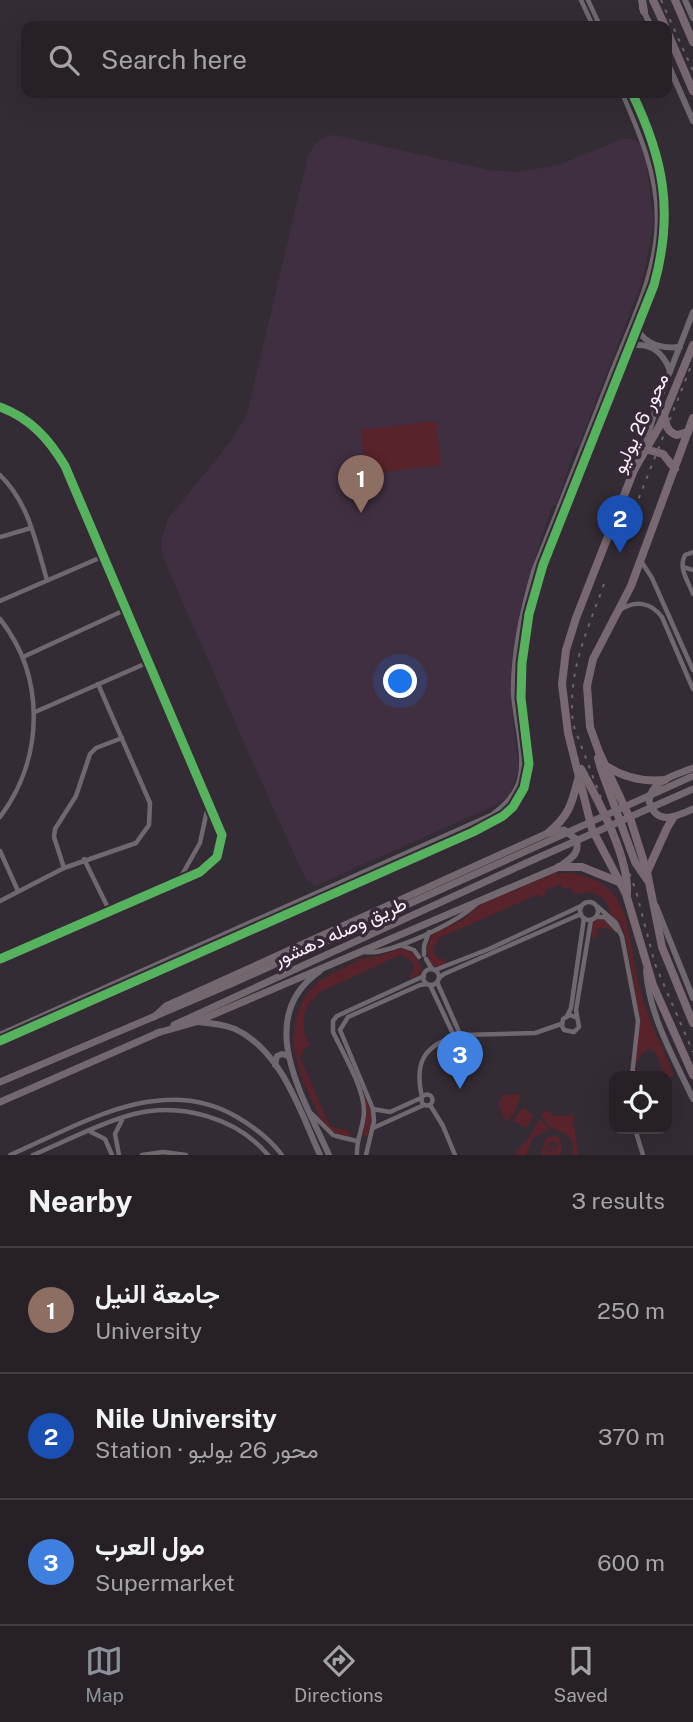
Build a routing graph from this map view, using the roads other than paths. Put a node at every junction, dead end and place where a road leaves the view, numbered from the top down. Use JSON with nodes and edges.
{"nodes":[{"id":1,"x":581,"y":0,"type":"edge"},
{"id":2,"x":588,"y":0,"type":"edge"},
{"id":3,"x":641,"y":0,"type":"edge"},
{"id":4,"x":653,"y":0,"type":"edge"},
{"id":5,"x":675,"y":0,"type":"edge"},
{"id":6,"x":685,"y":0,"type":"edge"},
{"id":7,"x":643,"y":11,"type":"joint"},
{"id":8,"x":693,"y":18,"type":"edge"},
{"id":9,"x":591,"y":21,"type":"edge"},
{"id":10,"x":598,"y":21,"type":"edge"},
{"id":11,"x":648,"y":21,"type":"edge"},
{"id":12,"x":662,"y":21,"type":"edge"},
{"id":13,"x":672,"y":42,"type":"edge"},
{"id":14,"x":693,"y":42,"type":"edge"},
{"id":15,"x":672,"y":73,"type":"edge"},
{"id":16,"x":693,"y":90,"type":"edge"},
{"id":17,"x":624,"y":98,"type":"edge"},
{"id":18,"x":634,"y":98,"type":"edge"},
{"id":19,"x":642,"y":113,"type":"junction"},
{"id":20,"x":633,"y":117,"type":"junction"},
{"id":21,"x":693,"y":121,"type":"edge"},
{"id":22,"x":646,"y":125,"type":"junction"},
{"id":23,"x":638,"y":128,"type":"junction"},
{"id":24,"x":693,"y":312,"type":"edge"},
{"id":25,"x":636,"y":327,"type":"junction"},
{"id":26,"x":693,"y":345,"type":"edge"},
{"id":27,"x":629,"y":346,"type":"junction"},
{"id":28,"x":680,"y":347,"type":"junction"},
{"id":29,"x":670,"y":371,"type":"junction"},
{"id":30,"x":0,"y":407,"type":"edge"},
{"id":31,"x":664,"y":415,"type":"junction"},
{"id":32,"x":693,"y":418,"type":"edge"},
{"id":33,"x":688,"y":432,"type":"junction"},
{"id":34,"x":643,"y":453,"type":"junction"},
{"id":35,"x":675,"y":469,"type":"junction"},
{"id":36,"x":0,"y":475,"type":"edge"},
{"id":37,"x":567,"y":495,"type":"junction"},
{"id":38,"x":564,"y":502,"type":"junction"},
{"id":39,"x":32,"y":528,"type":"junction"},
{"id":40,"x":0,"y":537,"type":"edge"},
{"id":41,"x":693,"y":552,"type":"edge"},
{"id":42,"x":104,"y":556,"type":"junction"},
{"id":43,"x":640,"y":560,"type":"junction"},
{"id":44,"x":682,"y":567,"type":"junction"},
{"id":45,"x":693,"y":570,"type":"edge"},
{"id":46,"x":47,"y":580,"type":"junction"},
{"id":47,"x":693,"y":594,"type":"edge"},
{"id":48,"x":0,"y":601,"type":"edge"},
{"id":49,"x":665,"y":606,"type":"junction"},
{"id":50,"x":127,"y":609,"type":"junction"},
{"id":51,"x":657,"y":610,"type":"junction"},
{"id":52,"x":619,"y":611,"type":"junction"},
{"id":53,"x":0,"y":619,"type":"edge"},
{"id":54,"x":23,"y":657,"type":"junction"},
{"id":55,"x":690,"y":657,"type":"edge"},
{"id":56,"x":149,"y":662,"type":"junction"},
{"id":57,"x":692,"y":667,"type":"edge"},
{"id":58,"x":98,"y":684,"type":"junction"},
{"id":59,"x":693,"y":689,"type":"edge"},
{"id":60,"x":35,"y":712,"type":"junction"},
{"id":61,"x":122,"y":738,"type":"junction"},
{"id":62,"x":599,"y":752,"type":"junction"},
{"id":63,"x":575,"y":757,"type":"junction"},
{"id":64,"x":605,"y":765,"type":"junction"},
{"id":65,"x":693,"y":768,"type":"edge"},
{"id":66,"x":579,"y":773,"type":"junction"},
{"id":67,"x":693,"y":776,"type":"edge"},
{"id":68,"x":665,"y":779,"type":"junction"},
{"id":69,"x":693,"y":789,"type":"edge"},
{"id":70,"x":209,"y":800,"type":"junction"},
{"id":71,"x":693,"y":809,"type":"edge"},
{"id":72,"x":1,"y":816,"type":"edge"},
{"id":73,"x":673,"y":818,"type":"junction"},
{"id":74,"x":548,"y":833,"type":"junction"},
{"id":75,"x":0,"y":851,"type":"edge"},
{"id":76,"x":84,"y":859,"type":"junction"},
{"id":77,"x":558,"y":867,"type":"junction"},
{"id":78,"x":64,"y":868,"type":"junction"},
{"id":79,"x":647,"y":872,"type":"junction"},
{"id":80,"x":177,"y":882,"type":"junction"},
{"id":81,"x":621,"y":883,"type":"junction"},
{"id":82,"x":650,"y":883,"type":"junction"},
{"id":83,"x":18,"y":891,"type":"junction"},
{"id":84,"x":626,"y":894,"type":"junction"},
{"id":85,"x":652,"y":899,"type":"junction"},
{"id":86,"x":481,"y":900,"type":"junction"},
{"id":87,"x":0,"y":901,"type":"edge"},
{"id":88,"x":581,"y":906,"type":"junction"},
{"id":89,"x":598,"y":907,"type":"junction"},
{"id":90,"x":110,"y":912,"type":"junction"},
{"id":91,"x":582,"y":916,"type":"junction"},
{"id":92,"x":593,"y":918,"type":"junction"},
{"id":93,"x":430,"y":932,"type":"junction"},
{"id":94,"x":399,"y":945,"type":"junction"},
{"id":95,"x":359,"y":952,"type":"junction"},
{"id":96,"x":0,"y":958,"type":"edge"},
{"id":97,"x":423,"y":959,"type":"junction"},
{"id":98,"x":332,"y":963,"type":"junction"},
{"id":99,"x":646,"y":964,"type":"junction"},
{"id":100,"x":434,"y":970,"type":"junction"},
{"id":101,"x":424,"y":974,"type":"junction"},
{"id":102,"x":438,"y":980,"type":"junction"},
{"id":103,"x":429,"y":984,"type":"junction"},
{"id":104,"x":693,"y":998,"type":"edge"},
{"id":105,"x":338,"y":1016,"type":"junction"},
{"id":106,"x":567,"y":1016,"type":"junction"},
{"id":107,"x":153,"y":1017,"type":"junction"},
{"id":108,"x":577,"y":1018,"type":"junction"},
{"id":109,"x":344,"y":1021,"type":"junction"},
{"id":110,"x":196,"y":1022,"type":"junction"},
{"id":111,"x":693,"y":1023,"type":"edge"},
{"id":112,"x":562,"y":1026,"type":"junction"},
{"id":113,"x":340,"y":1030,"type":"junction"},
{"id":114,"x":333,"y":1032,"type":"junction"},
{"id":115,"x":157,"y":1033,"type":"junction"},
{"id":116,"x":0,"y":1034,"type":"edge"},
{"id":117,"x":457,"y":1036,"type":"junction"},
{"id":118,"x":0,"y":1041,"type":"edge"},
{"id":119,"x":288,"y":1056,"type":"junction"},
{"id":120,"x":275,"y":1065,"type":"junction"},
{"id":121,"x":631,"y":1071,"type":"edge"},
{"id":122,"x":632,"y":1071,"type":"edge"},
{"id":123,"x":693,"y":1075,"type":"edge"},
{"id":124,"x":0,"y":1082,"type":"edge"},
{"id":125,"x":423,"y":1097,"type":"junction"},
{"id":126,"x":693,"y":1099,"type":"edge"},
{"id":127,"x":0,"y":1102,"type":"edge"},
{"id":128,"x":427,"y":1105,"type":"junction"},
{"id":129,"x":373,"y":1109,"type":"junction"},
{"id":130,"x":311,"y":1113,"type":"junction"},
{"id":131,"x":124,"y":1118,"type":"junction"},
{"id":132,"x":72,"y":1128,"type":"junction"},
{"id":133,"x":372,"y":1129,"type":"junction"},
{"id":134,"x":89,"y":1132,"type":"junction"},
{"id":135,"x":638,"y":1134,"type":"edge"},
{"id":136,"x":76,"y":1137,"type":"junction"},
{"id":137,"x":369,"y":1140,"type":"junction"},
{"id":138,"x":357,"y":1141,"type":"junction"},
{"id":139,"x":367,"y":1153,"type":"edge"},
{"id":140,"x":10,"y":1155,"type":"edge"},
{"id":141,"x":33,"y":1155,"type":"edge"},
{"id":142,"x":113,"y":1155,"type":"edge"},
{"id":143,"x":119,"y":1155,"type":"edge"},
{"id":144,"x":145,"y":1155,"type":"edge"},
{"id":145,"x":186,"y":1155,"type":"edge"},
{"id":146,"x":268,"y":1155,"type":"edge"},
{"id":147,"x":282,"y":1155,"type":"edge"},
{"id":148,"x":320,"y":1155,"type":"edge"},
{"id":149,"x":329,"y":1155,"type":"edge"},
{"id":150,"x":357,"y":1155,"type":"edge"},
{"id":151,"x":455,"y":1155,"type":"edge"},
{"id":152,"x":644,"y":1155,"type":"edge"}],
"edges":[{"from":1,"to":9,"type":"street"},
{"from":2,"to":10,"type":"street"},
{"from":3,"to":7,"type":"highway"},
{"from":4,"to":12,"type":"highway"},
{"from":5,"to":14,"type":"highway"},
{"from":6,"to":8,"type":"main road"},
{"from":7,"to":11,"type":"main road"},
{"from":13,"to":16,"type":"highway"},
{"from":15,"to":21,"type":"main road"},
{"from":17,"to":20,"type":"street"},
{"from":18,"to":19,"type":"street"},
{"from":19,"to":20,"type":"street"},
{"from":19,"to":22,"type":"street"},
{"from":20,"to":23,"type":"street"},
{"from":22,"to":23,"type":"street"},
{"from":22,"to":25,"type":"street"},
{"from":23,"to":37,"type":"street"},
{"from":24,"to":28,"type":"main road"},
{"from":25,"to":27,"type":"street"},
{"from":25,"to":28,"type":"main road"},
{"from":26,"to":31,"type":"highway","name":"محور 26 يوليو"},
{"from":27,"to":29,"type":"main road"},
{"from":27,"to":37,"type":"street"},
{"from":28,"to":29,"type":"main road"},
{"from":29,"to":34,"type":"main road"},
{"from":30,"to":42,"type":"street"},
{"from":31,"to":33,"type":"highway"},
{"from":31,"to":34,"type":"highway","name":"محور 26 يوليو"},
{"from":32,"to":33,"type":"highway"},
{"from":33,"to":35,"type":"highway"},
{"from":34,"to":35,"type":"highway"},
{"from":34,"to":63,"type":"highway","name":"محور 26 يوليو"},
{"from":35,"to":43,"type":"highway"},
{"from":36,"to":39,"type":"street"},
{"from":37,"to":38,"type":"street"},
{"from":38,"to":116,"type":"street"},
{"from":38,"to":118,"type":"street"},
{"from":39,"to":40,"type":"street"},
{"from":39,"to":46,"type":"street"},
{"from":41,"to":44,"type":"street"},
{"from":42,"to":46,"type":"street"},
{"from":42,"to":50,"type":"street"},
{"from":43,"to":49,"type":"street"},
{"from":43,"to":52,"type":"highway"},
{"from":44,"to":45,"type":"street"},
{"from":44,"to":47,"type":"street"},
{"from":46,"to":48,"type":"street"},
{"from":49,"to":51,"type":"street"},
{"from":49,"to":55,"type":"street"},
{"from":50,"to":54,"type":"street"},
{"from":50,"to":56,"type":"street"},
{"from":51,"to":52,"type":"street"},
{"from":51,"to":59,"type":"street"},
{"from":52,"to":62,"type":"highway"},
{"from":53,"to":54,"type":"street"},
{"from":54,"to":60,"type":"street"},
{"from":55,"to":57,"type":"street"},
{"from":56,"to":58,"type":"street"},
{"from":56,"to":70,"type":"street"},
{"from":58,"to":60,"type":"street"},
{"from":58,"to":61,"type":"street"},
{"from":60,"to":72,"type":"street"},
{"from":61,"to":76,"type":"street"},
{"from":61,"to":78,"type":"street"},
{"from":62,"to":64,"type":"highway"},
{"from":62,"to":82,"type":"highway"},
{"from":63,"to":66,"type":"highway","name":"محور 26 يوليو"},
{"from":63,"to":84,"type":"highway","name":"محور 26 يوليو"},
{"from":64,"to":68,"type":"highway"},
{"from":64,"to":79,"type":"highway"},
{"from":65,"to":68,"type":"main road"},
{"from":66,"to":74,"type":"highway"},
{"from":66,"to":81,"type":"highway","name":"محور 26 يوليو"},
{"from":67,"to":107,"type":"main road","name":"طريق وصله دهشور"},
{"from":68,"to":73,"type":"main road"},
{"from":69,"to":115,"type":"main road","name":"طريق وصله دهشور"},
{"from":70,"to":80,"type":"street"},
{"from":70,"to":80,"type":"street"},
{"from":71,"to":73,"type":"main road"},
{"from":73,"to":79,"type":"highway"},
{"from":74,"to":77,"type":"main road"},
{"from":74,"to":107,"type":"main road"},
{"from":75,"to":83,"type":"street"},
{"from":76,"to":78,"type":"street"},
{"from":76,"to":90,"type":"street"},
{"from":77,"to":81,"type":"highway"},
{"from":77,"to":86,"type":"main road"},
{"from":78,"to":83,"type":"street"},
{"from":79,"to":82,"type":"highway"},
{"from":80,"to":90,"type":"street"},
{"from":81,"to":84,"type":"highway","name":"محور 26 يوليو"},
{"from":82,"to":85,"type":"highway"},
{"from":83,"to":87,"type":"street"},
{"from":84,"to":99,"type":"highway","name":"محور 26 يوليو"},
{"from":85,"to":104,"type":"main road"},
{"from":85,"to":111,"type":"highway"},
{"from":86,"to":93,"type":"street"},
{"from":86,"to":95,"type":"main road"},
{"from":88,"to":89,"type":"street"},
{"from":88,"to":91,"type":"street"},
{"from":88,"to":100,"type":"street"},
{"from":89,"to":92,"type":"street"},
{"from":89,"to":122,"type":"street"},
{"from":90,"to":96,"type":"street"},
{"from":91,"to":92,"type":"street"},
{"from":91,"to":102,"type":"street"},
{"from":91,"to":106,"type":"street"},
{"from":92,"to":108,"type":"street"},
{"from":92,"to":121,"type":"street"},
{"from":93,"to":94,"type":"street"},
{"from":93,"to":97,"type":"street"},
{"from":94,"to":95,"type":"street"},
{"from":94,"to":97,"type":"street"},
{"from":95,"to":98,"type":"main road"},
{"from":97,"to":100,"type":"street"},
{"from":97,"to":101,"type":"street"},
{"from":98,"to":110,"type":"main road"},
{"from":98,"to":119,"type":"main road"},
{"from":99,"to":123,"type":"highway","name":"محور 26 يوليو"},
{"from":99,"to":126,"type":"main road"},
{"from":100,"to":101,"type":"street"},
{"from":100,"to":102,"type":"street"},
{"from":101,"to":103,"type":"street"},
{"from":101,"to":105,"type":"street"},
{"from":102,"to":103,"type":"street"},
{"from":102,"to":117,"type":"street"},
{"from":103,"to":109,"type":"street"},
{"from":103,"to":117,"type":"street"},
{"from":105,"to":109,"type":"street"},
{"from":105,"to":114,"type":"street"},
{"from":106,"to":108,"type":"street"},
{"from":106,"to":112,"type":"street"},
{"from":107,"to":124,"type":"main road","name":"طريق وصله دهشور"},
{"from":108,"to":112,"type":"street"},
{"from":109,"to":113,"type":"street"},
{"from":110,"to":115,"type":"main road"},
{"from":110,"to":120,"type":"main road"},
{"from":112,"to":117,"type":"street"},
{"from":112,"to":117,"type":"street"},
{"from":113,"to":114,"type":"street"},
{"from":113,"to":129,"type":"street"},
{"from":114,"to":138,"type":"street"},
{"from":115,"to":127,"type":"main road","name":"طريق وصله دهشور"},
{"from":117,"to":125,"type":"street"},
{"from":119,"to":120,"type":"main road"},
{"from":119,"to":130,"type":"main road"},
{"from":120,"to":148,"type":"main road"},
{"from":125,"to":128,"type":"street"},
{"from":125,"to":128,"type":"street"},
{"from":125,"to":129,"type":"street"},
{"from":128,"to":133,"type":"street"},
{"from":128,"to":151,"type":"street"},
{"from":129,"to":133,"type":"street"},
{"from":130,"to":138,"type":"street"},
{"from":130,"to":149,"type":"main road"},
{"from":131,"to":134,"type":"street"},
{"from":131,"to":143,"type":"street"},
{"from":131,"to":146,"type":"street"},
{"from":132,"to":136,"type":"street"},
{"from":132,"to":140,"type":"street"},
{"from":132,"to":147,"type":"street"},
{"from":133,"to":137,"type":"street"},
{"from":134,"to":136,"type":"street"},
{"from":134,"to":142,"type":"street"},
{"from":135,"to":152,"type":"street"},
{"from":136,"to":141,"type":"street"},
{"from":137,"to":138,"type":"street"},
{"from":137,"to":139,"type":"street"},
{"from":138,"to":139,"type":"street"},
{"from":138,"to":150,"type":"street"},
{"from":144,"to":145,"type":"street"}]}
